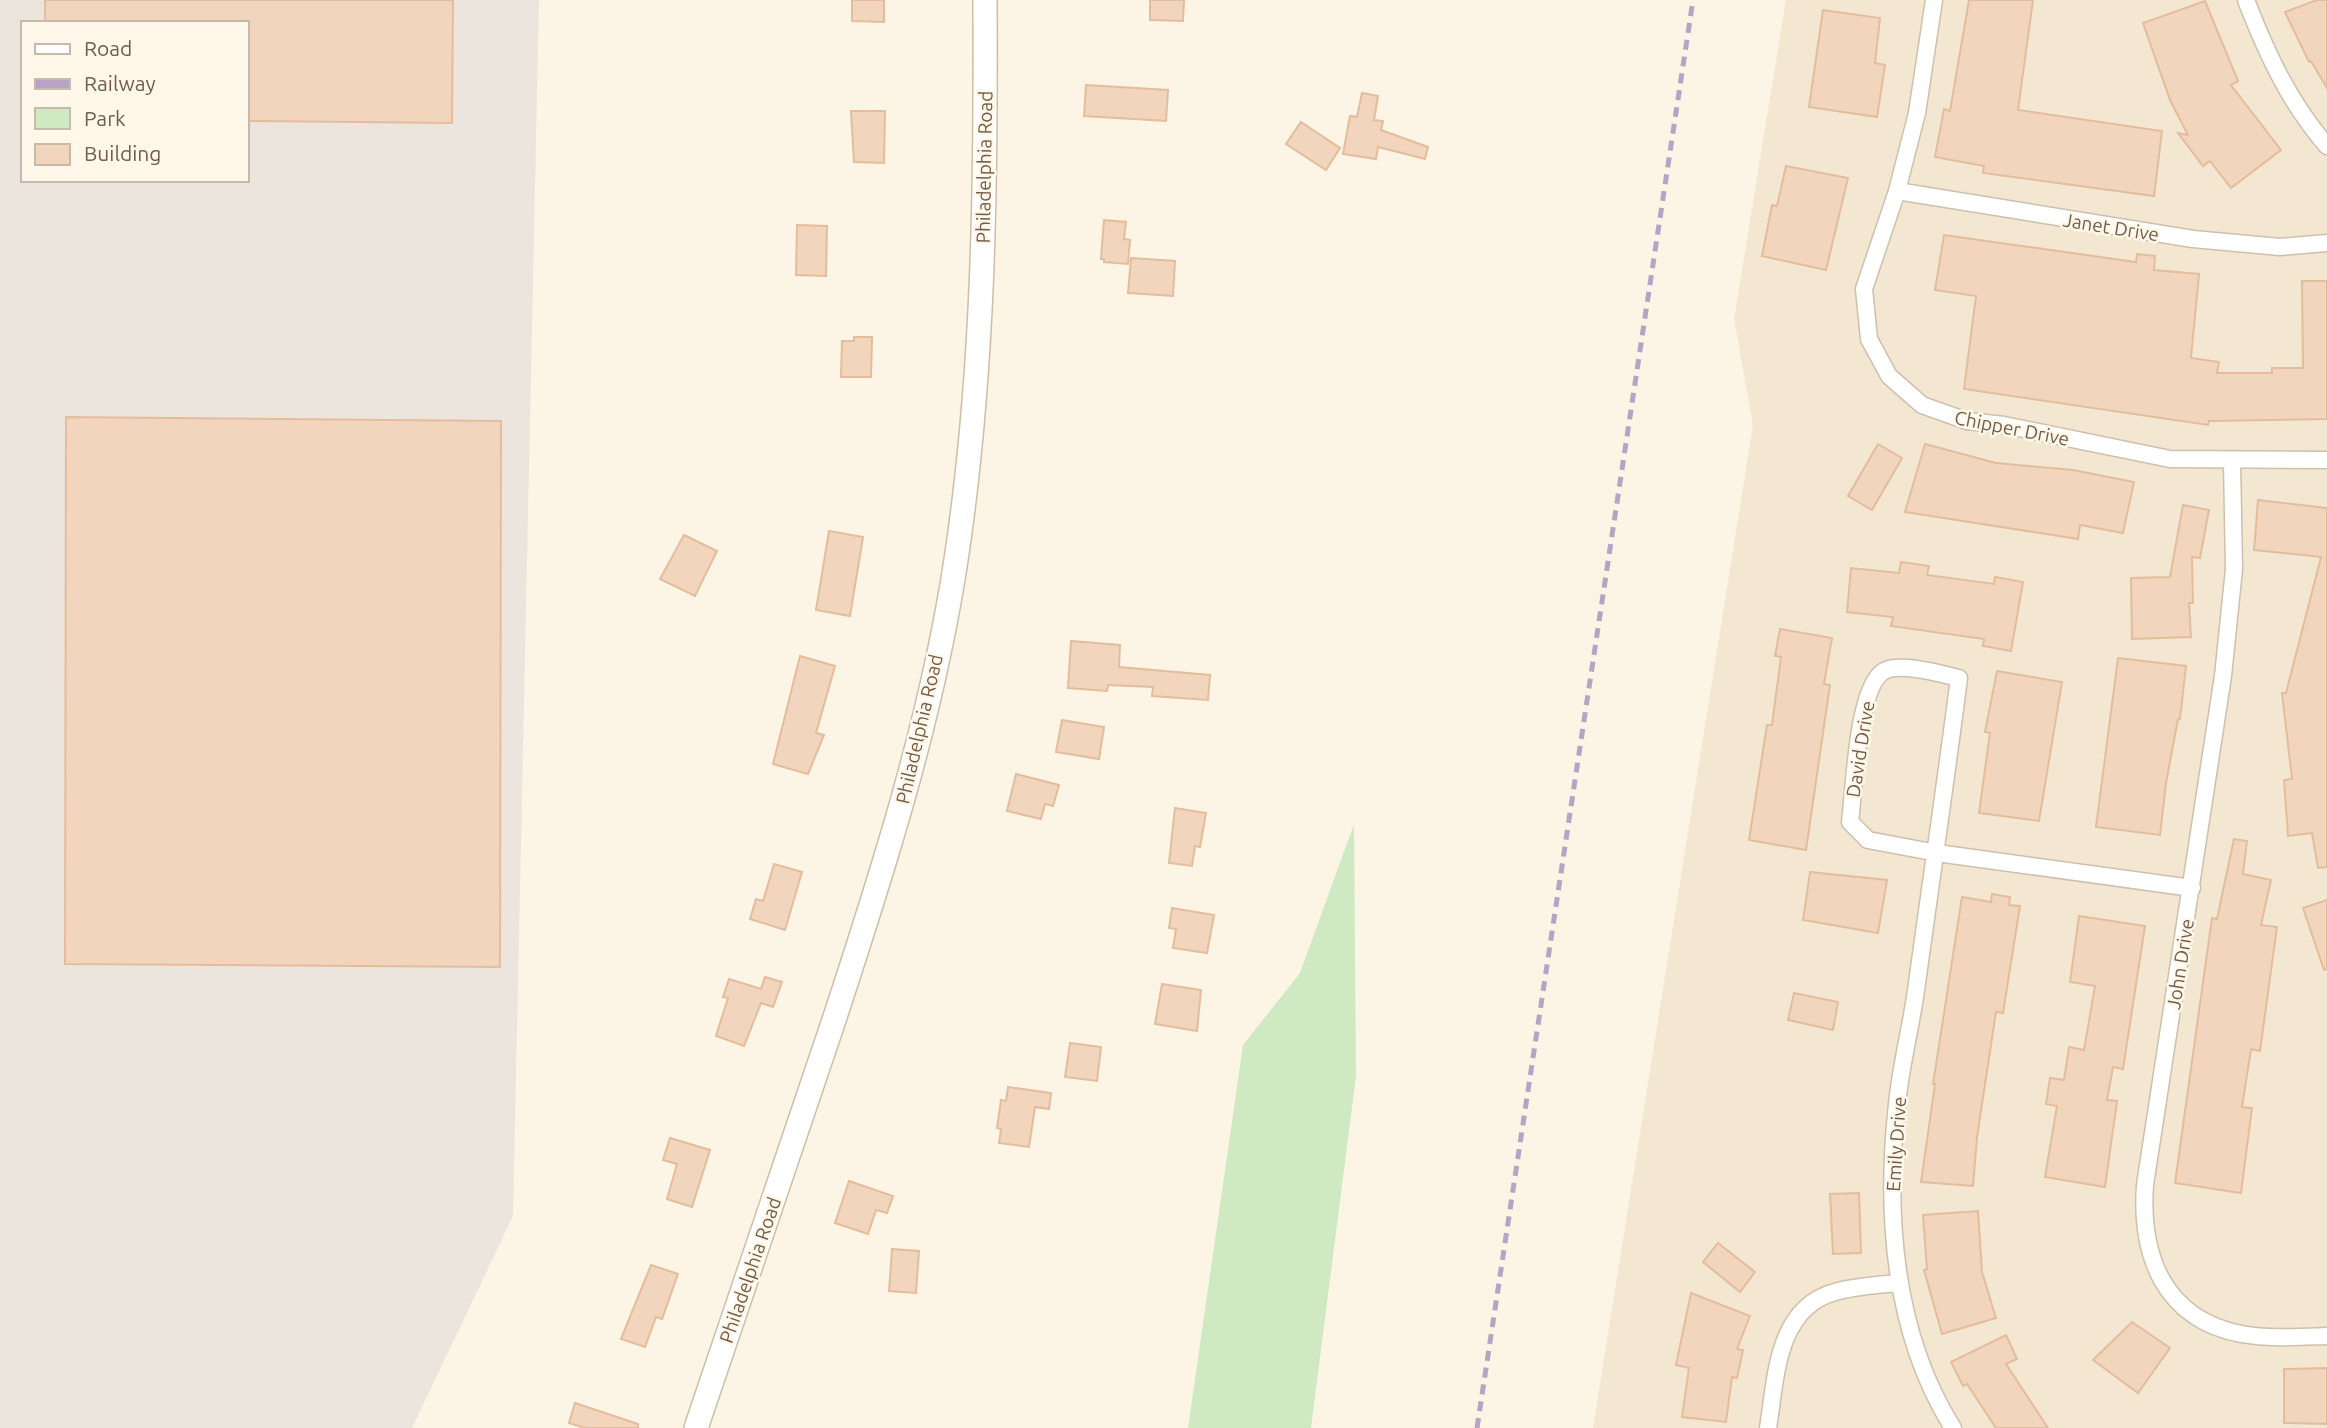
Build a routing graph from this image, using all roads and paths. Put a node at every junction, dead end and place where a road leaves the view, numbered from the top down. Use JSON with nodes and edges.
{"nodes":[{"id":1,"x":985,"y":0,"type":"edge"},
{"id":2,"x":1934,"y":0,"type":"edge"},
{"id":3,"x":2246,"y":0,"type":"edge"},
{"id":4,"x":2327,"y":146,"type":"edge"},
{"id":5,"x":1897,"y":191,"type":"junction"},
{"id":6,"x":2327,"y":243,"type":"edge"},
{"id":7,"x":2327,"y":460,"type":"edge"},
{"id":8,"x":2232,"y":461,"type":"junction"},
{"id":9,"x":1937,"y":853,"type":"junction"},
{"id":10,"x":2192,"y":888,"type":"junction"},
{"id":11,"x":1899,"y":1283,"type":"junction"},
{"id":12,"x":2327,"y":1336,"type":"edge"},
{"id":13,"x":696,"y":1428,"type":"edge"},
{"id":14,"x":1768,"y":1428,"type":"edge"},
{"id":15,"x":1953,"y":1428,"type":"edge"}],
"edges":[{"from":1,"to":13,"type":"main road","name":"Philadelphia Road"},
{"from":2,"to":5,"type":"street","name":"Chipper Drive"},
{"from":3,"to":4,"type":"street"},
{"from":5,"to":6,"type":"street","name":"Janet Drive"},
{"from":5,"to":8,"type":"street","name":"Chipper Drive"},
{"from":7,"to":8,"type":"street","name":"Chipper Drive"},
{"from":8,"to":10,"type":"street","name":"John Drive"},
{"from":9,"to":9,"type":"street","name":"David Drive"},
{"from":9,"to":10,"type":"street","name":"David Drive"},
{"from":9,"to":11,"type":"street","name":"Emily Drive"},
{"from":10,"to":12,"type":"street","name":"John Drive"},
{"from":11,"to":14,"type":"street"},
{"from":11,"to":15,"type":"street","name":"Emily Drive"}]}
